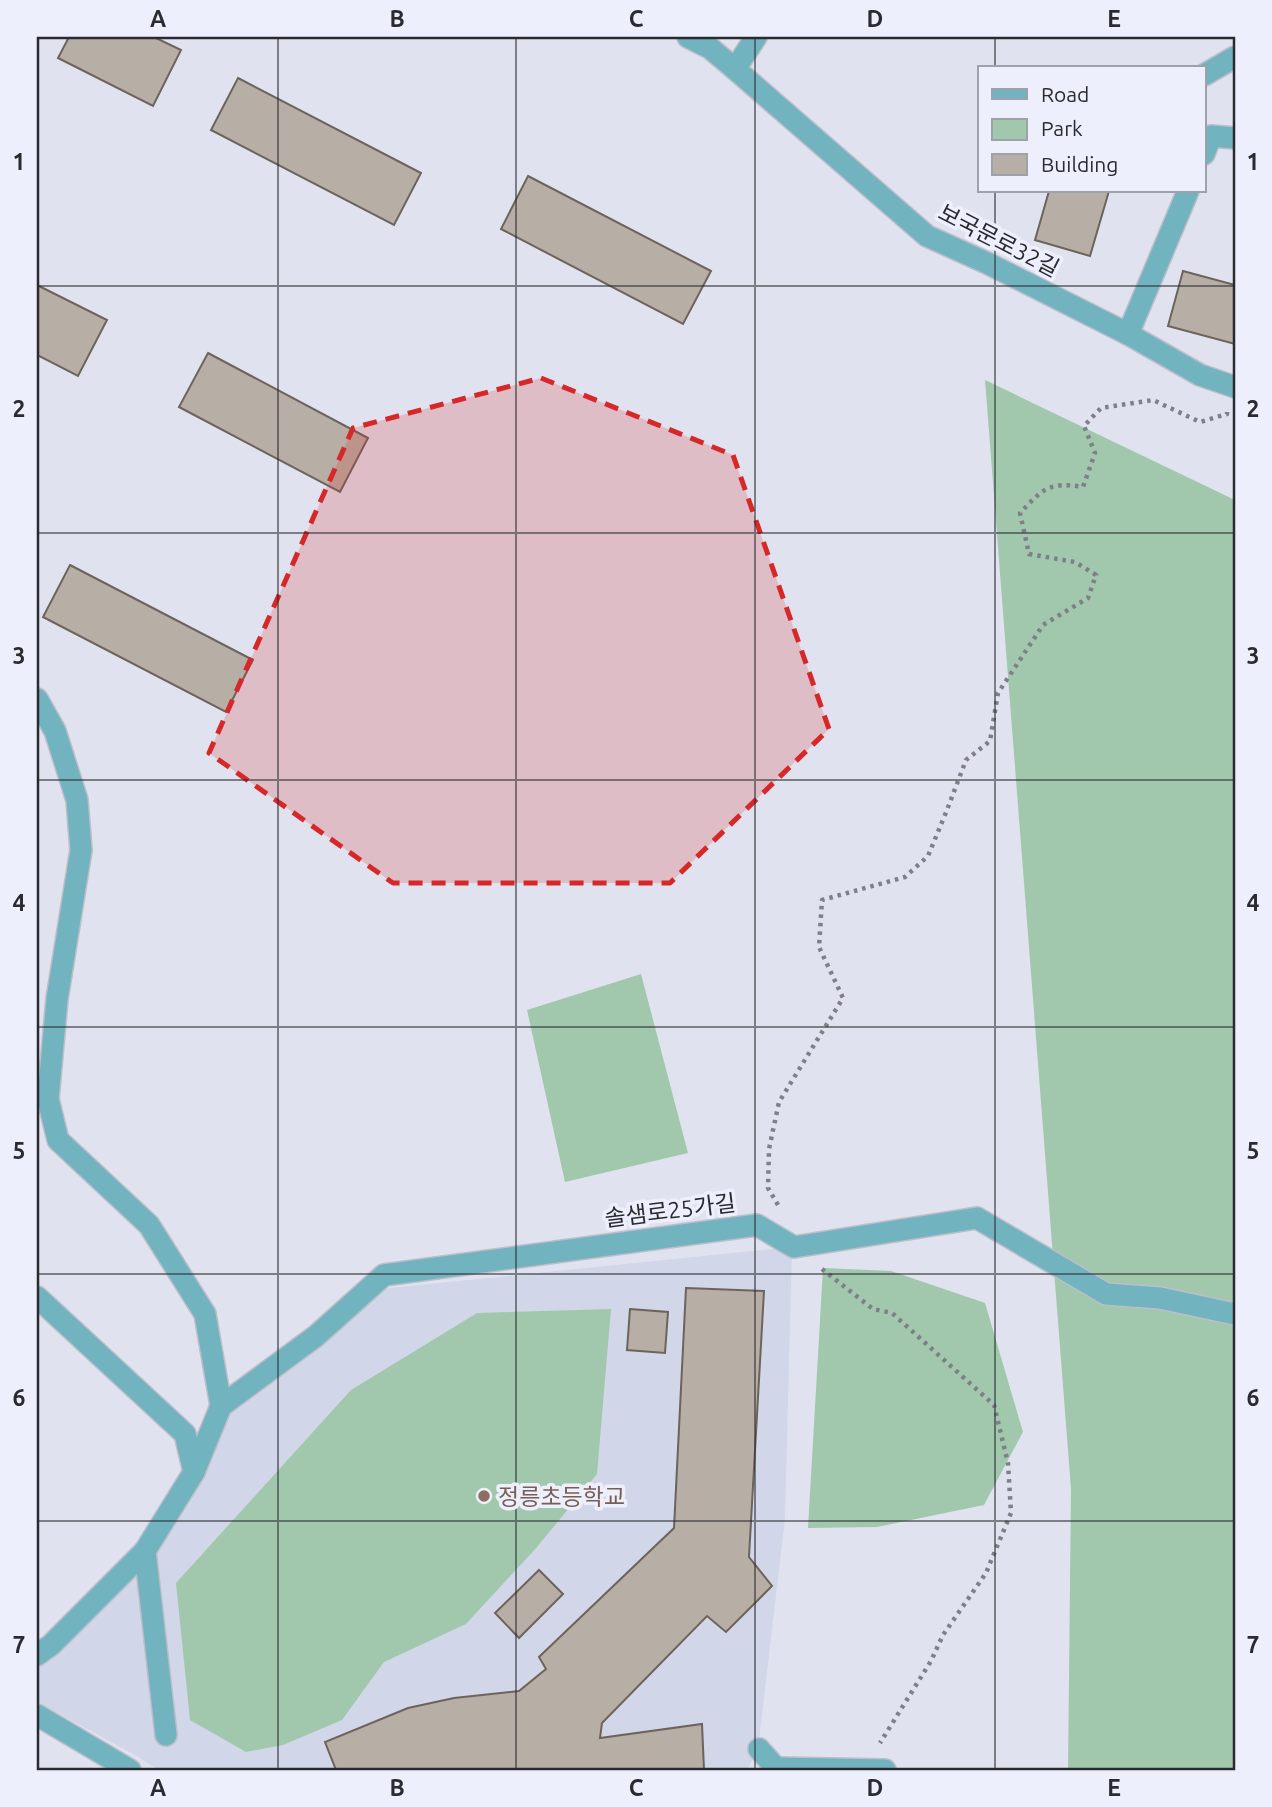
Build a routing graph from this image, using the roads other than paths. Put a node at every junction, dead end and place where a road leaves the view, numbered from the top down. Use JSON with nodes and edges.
{"nodes":[{"id":1,"x":688,"y":37,"type":"edge"},
{"id":2,"x":756,"y":37,"type":"edge"},
{"id":3,"x":1235,"y":57,"type":"edge"},
{"id":4,"x":735,"y":69,"type":"junction"},
{"id":5,"x":1206,"y":74,"type":"edge"},
{"id":6,"x":1235,"y":138,"type":"edge"},
{"id":7,"x":1206,"y":149,"type":"edge"},
{"id":8,"x":1188,"y":192,"type":"edge"},
{"id":9,"x":1128,"y":334,"type":"junction"},
{"id":10,"x":1232,"y":396,"type":"edge"},
{"id":11,"x":37,"y":699,"type":"edge"},
{"id":12,"x":47,"y":998,"type":"edge"},
{"id":13,"x":37,"y":1297,"type":"edge"},
{"id":14,"x":1235,"y":1314,"type":"edge"},
{"id":15,"x":221,"y":1406,"type":"junction"},
{"id":16,"x":194,"y":1472,"type":"junction"},
{"id":17,"x":145,"y":1551,"type":"junction"},
{"id":18,"x":37,"y":1656,"type":"edge"},
{"id":19,"x":37,"y":1715,"type":"edge"},
{"id":20,"x":166,"y":1735,"type":"dead end"},
{"id":21,"x":759,"y":1749,"type":"dead end"},
{"id":22,"x":775,"y":1769,"type":"edge"},
{"id":23,"x":130,"y":1770,"type":"edge"},
{"id":24,"x":863,"y":1770,"type":"edge"},
{"id":25,"x":885,"y":1770,"type":"edge"}],
"edges":[{"from":1,"to":4,"type":"street","name":"보국문로32길"},
{"from":2,"to":4,"type":"street"},
{"from":3,"to":5,"type":"street"},
{"from":4,"to":9,"type":"street","name":"보국문로32길"},
{"from":6,"to":7,"type":"street"},
{"from":8,"to":9,"type":"street"},
{"from":9,"to":10,"type":"street","name":"보국문로32길"},
{"from":11,"to":12,"type":"street"},
{"from":12,"to":15,"type":"street"},
{"from":13,"to":16,"type":"street"},
{"from":14,"to":15,"type":"street","name":"솔샘로25가길"},
{"from":15,"to":16,"type":"street"},
{"from":16,"to":17,"type":"street"},
{"from":17,"to":18,"type":"street"},
{"from":17,"to":20,"type":"street"},
{"from":19,"to":23,"type":"street"},
{"from":21,"to":22,"type":"street"},
{"from":22,"to":24,"type":"street"},
{"from":24,"to":25,"type":"street"}]}
